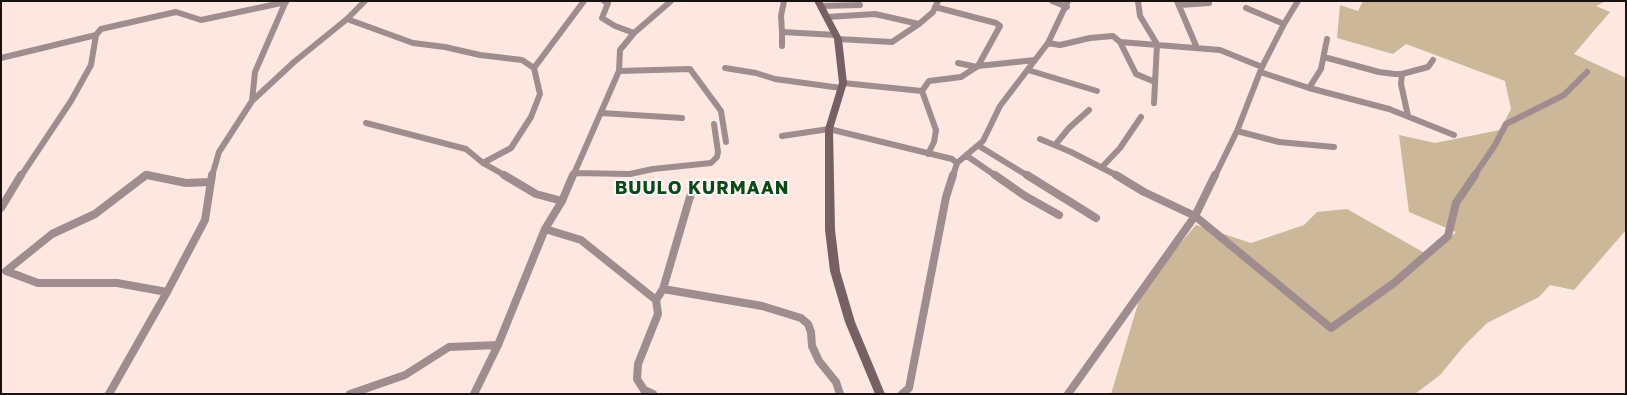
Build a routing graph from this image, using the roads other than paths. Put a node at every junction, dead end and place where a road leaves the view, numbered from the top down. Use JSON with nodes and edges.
{"nodes":[{"id":1,"x":365,"y":1,"type":"edge"},
{"id":2,"x":584,"y":1,"type":"edge"},
{"id":3,"x":604,"y":1,"type":"edge"},
{"id":4,"x":671,"y":1,"type":"edge"},
{"id":5,"x":784,"y":1,"type":"edge"},
{"id":6,"x":1052,"y":1,"type":"edge"},
{"id":7,"x":1138,"y":1,"type":"edge"},
{"id":8,"x":1298,"y":1,"type":"edge"},
{"id":9,"x":286,"y":2,"type":"edge"},
{"id":10,"x":1178,"y":3,"type":"edge"},
{"id":11,"x":1209,"y":3,"type":"dead end"},
{"id":12,"x":820,"y":4,"type":"edge"},
{"id":13,"x":936,"y":4,"type":"edge"},
{"id":14,"x":1067,"y":4,"type":"edge"},
{"id":15,"x":860,"y":5,"type":"dead end"},
{"id":16,"x":1246,"y":8,"type":"dead end"},
{"id":17,"x":827,"y":17,"type":"junction"},
{"id":18,"x":347,"y":19,"type":"junction"},
{"id":19,"x":919,"y":24,"type":"junction"},
{"id":20,"x":1284,"y":24,"type":"junction"},
{"id":21,"x":782,"y":32,"type":"junction"},
{"id":22,"x":634,"y":33,"type":"junction"},
{"id":23,"x":96,"y":35,"type":"junction"},
{"id":24,"x":837,"y":37,"type":"junction"},
{"id":25,"x":1327,"y":39,"type":"dead end"},
{"id":26,"x":1120,"y":42,"type":"junction"},
{"id":27,"x":1048,"y":43,"type":"junction"},
{"id":28,"x":1157,"y":44,"type":"junction"},
{"id":29,"x":782,"y":46,"type":"dead end"},
{"id":30,"x":1197,"y":48,"type":"junction"},
{"id":31,"x":1324,"y":57,"type":"junction"},
{"id":32,"x":1,"y":58,"type":"edge"},
{"id":33,"x":1036,"y":60,"type":"junction"},
{"id":34,"x":1433,"y":60,"type":"dead end"},
{"id":35,"x":958,"y":63,"type":"dead end"},
{"id":36,"x":977,"y":67,"type":"junction"},
{"id":37,"x":534,"y":68,"type":"junction"},
{"id":38,"x":725,"y":68,"type":"dead end"},
{"id":39,"x":1261,"y":69,"type":"junction"},
{"id":40,"x":1028,"y":70,"type":"junction"},
{"id":41,"x":619,"y":71,"type":"junction"},
{"id":42,"x":1587,"y":72,"type":"dead end"},
{"id":43,"x":1402,"y":74,"type":"junction"},
{"id":44,"x":1155,"y":82,"type":"junction"},
{"id":45,"x":842,"y":86,"type":"junction"},
{"id":46,"x":1309,"y":88,"type":"junction"},
{"id":47,"x":922,"y":91,"type":"junction"},
{"id":48,"x":1097,"y":91,"type":"dead end"},
{"id":49,"x":252,"y":101,"type":"junction"},
{"id":50,"x":1154,"y":103,"type":"dead end"},
{"id":51,"x":1089,"y":110,"type":"dead end"},
{"id":52,"x":601,"y":113,"type":"junction"},
{"id":53,"x":1408,"y":116,"type":"junction"},
{"id":54,"x":1141,"y":117,"type":"dead end"},
{"id":55,"x":682,"y":118,"type":"dead end"},
{"id":56,"x":366,"y":123,"type":"dead end"},
{"id":57,"x":714,"y":124,"type":"dead end"},
{"id":58,"x":829,"y":129,"type":"junction"},
{"id":59,"x":1237,"y":131,"type":"junction"},
{"id":60,"x":782,"y":136,"type":"dead end"},
{"id":61,"x":1454,"y":136,"type":"dead end"},
{"id":62,"x":1040,"y":139,"type":"dead end"},
{"id":63,"x":726,"y":142,"type":"dead end"},
{"id":64,"x":1055,"y":145,"type":"junction"},
{"id":65,"x":979,"y":146,"type":"junction"},
{"id":66,"x":1334,"y":147,"type":"dead end"},
{"id":67,"x":928,"y":154,"type":"junction"},
{"id":68,"x":967,"y":156,"type":"junction"},
{"id":69,"x":483,"y":162,"type":"junction"},
{"id":70,"x":957,"y":163,"type":"junction"},
{"id":71,"x":1102,"y":167,"type":"junction"},
{"id":72,"x":574,"y":173,"type":"junction"},
{"id":73,"x":210,"y":182,"type":"junction"},
{"id":74,"x":692,"y":190,"type":"dead end"},
{"id":75,"x":562,"y":201,"type":"junction"},
{"id":76,"x":1,"y":208,"type":"edge"},
{"id":77,"x":1059,"y":215,"type":"dead end"},
{"id":78,"x":1195,"y":216,"type":"junction"},
{"id":79,"x":1096,"y":218,"type":"dead end"},
{"id":80,"x":546,"y":229,"type":"junction"},
{"id":81,"x":663,"y":289,"type":"junction"},
{"id":82,"x":167,"y":292,"type":"junction"},
{"id":83,"x":656,"y":300,"type":"junction"},
{"id":84,"x":498,"y":345,"type":"junction"},
{"id":85,"x":109,"y":394,"type":"edge"},
{"id":86,"x":350,"y":394,"type":"edge"},
{"id":87,"x":474,"y":394,"type":"edge"},
{"id":88,"x":653,"y":394,"type":"edge"},
{"id":89,"x":840,"y":394,"type":"edge"},
{"id":90,"x":880,"y":394,"type":"edge"},
{"id":91,"x":902,"y":394,"type":"edge"},
{"id":92,"x":1068,"y":394,"type":"edge"}],
"edges":[{"from":1,"to":18,"type":"street"},
{"from":2,"to":37,"type":"street"},
{"from":3,"to":22,"type":"street"},
{"from":4,"to":22,"type":"street"},
{"from":5,"to":21,"type":"street"},
{"from":6,"to":14,"type":"street"},
{"from":7,"to":28,"type":"street"},
{"from":8,"to":20,"type":"street"},
{"from":9,"to":23,"type":"street"},
{"from":9,"to":49,"type":"street"},
{"from":10,"to":11,"type":"street"},
{"from":10,"to":30,"type":"street"},
{"from":12,"to":15,"type":"street"},
{"from":12,"to":17,"type":"main road"},
{"from":13,"to":19,"type":"street"},
{"from":13,"to":36,"type":"street"},
{"from":14,"to":27,"type":"street"},
{"from":16,"to":20,"type":"street"},
{"from":17,"to":19,"type":"street"},
{"from":17,"to":24,"type":"main road"},
{"from":18,"to":37,"type":"street"},
{"from":18,"to":49,"type":"street"},
{"from":19,"to":24,"type":"street"},
{"from":20,"to":39,"type":"street"},
{"from":21,"to":24,"type":"street"},
{"from":21,"to":29,"type":"street"},
{"from":22,"to":41,"type":"street"},
{"from":23,"to":32,"type":"street"},
{"from":23,"to":76,"type":"street"},
{"from":24,"to":45,"type":"main road"},
{"from":25,"to":31,"type":"street"},
{"from":26,"to":27,"type":"street"},
{"from":26,"to":28,"type":"street"},
{"from":26,"to":44,"type":"street"},
{"from":27,"to":33,"type":"street"},
{"from":28,"to":30,"type":"street"},
{"from":28,"to":44,"type":"street"},
{"from":30,"to":39,"type":"street"},
{"from":31,"to":43,"type":"street"},
{"from":31,"to":46,"type":"street"},
{"from":33,"to":36,"type":"street"},
{"from":33,"to":40,"type":"street"},
{"from":34,"to":43,"type":"street"},
{"from":35,"to":36,"type":"street"},
{"from":36,"to":47,"type":"street"},
{"from":37,"to":69,"type":"street"},
{"from":38,"to":45,"type":"street"},
{"from":39,"to":46,"type":"street"},
{"from":39,"to":59,"type":"street"},
{"from":40,"to":48,"type":"street"},
{"from":40,"to":65,"type":"street"},
{"from":41,"to":52,"type":"street"},
{"from":41,"to":63,"type":"street"},
{"from":42,"to":78,"type":"street"},
{"from":43,"to":53,"type":"street"},
{"from":44,"to":50,"type":"street"},
{"from":45,"to":47,"type":"street"},
{"from":45,"to":58,"type":"main road"},
{"from":46,"to":53,"type":"street"},
{"from":47,"to":67,"type":"street"},
{"from":49,"to":73,"type":"street"},
{"from":51,"to":64,"type":"street"},
{"from":52,"to":55,"type":"street"},
{"from":52,"to":72,"type":"street"},
{"from":53,"to":61,"type":"street"},
{"from":54,"to":71,"type":"street"},
{"from":56,"to":69,"type":"street"},
{"from":57,"to":72,"type":"street"},
{"from":58,"to":60,"type":"street"},
{"from":58,"to":67,"type":"street"},
{"from":58,"to":90,"type":"main road"},
{"from":59,"to":66,"type":"street"},
{"from":59,"to":78,"type":"street"},
{"from":62,"to":64,"type":"street"},
{"from":64,"to":71,"type":"street"},
{"from":65,"to":68,"type":"street"},
{"from":65,"to":79,"type":"street"},
{"from":67,"to":70,"type":"street"},
{"from":68,"to":70,"type":"street"},
{"from":68,"to":77,"type":"street"},
{"from":69,"to":75,"type":"street"},
{"from":70,"to":91,"type":"street"},
{"from":71,"to":78,"type":"street"},
{"from":72,"to":75,"type":"street"},
{"from":73,"to":82,"type":"street"},
{"from":73,"to":82,"type":"street"},
{"from":74,"to":81,"type":"street"},
{"from":75,"to":80,"type":"street"},
{"from":78,"to":92,"type":"street"},
{"from":80,"to":83,"type":"street"},
{"from":80,"to":84,"type":"street"},
{"from":81,"to":83,"type":"street"},
{"from":81,"to":89,"type":"street"},
{"from":82,"to":85,"type":"street"},
{"from":83,"to":88,"type":"street"},
{"from":84,"to":86,"type":"street"},
{"from":84,"to":87,"type":"street"}]}
